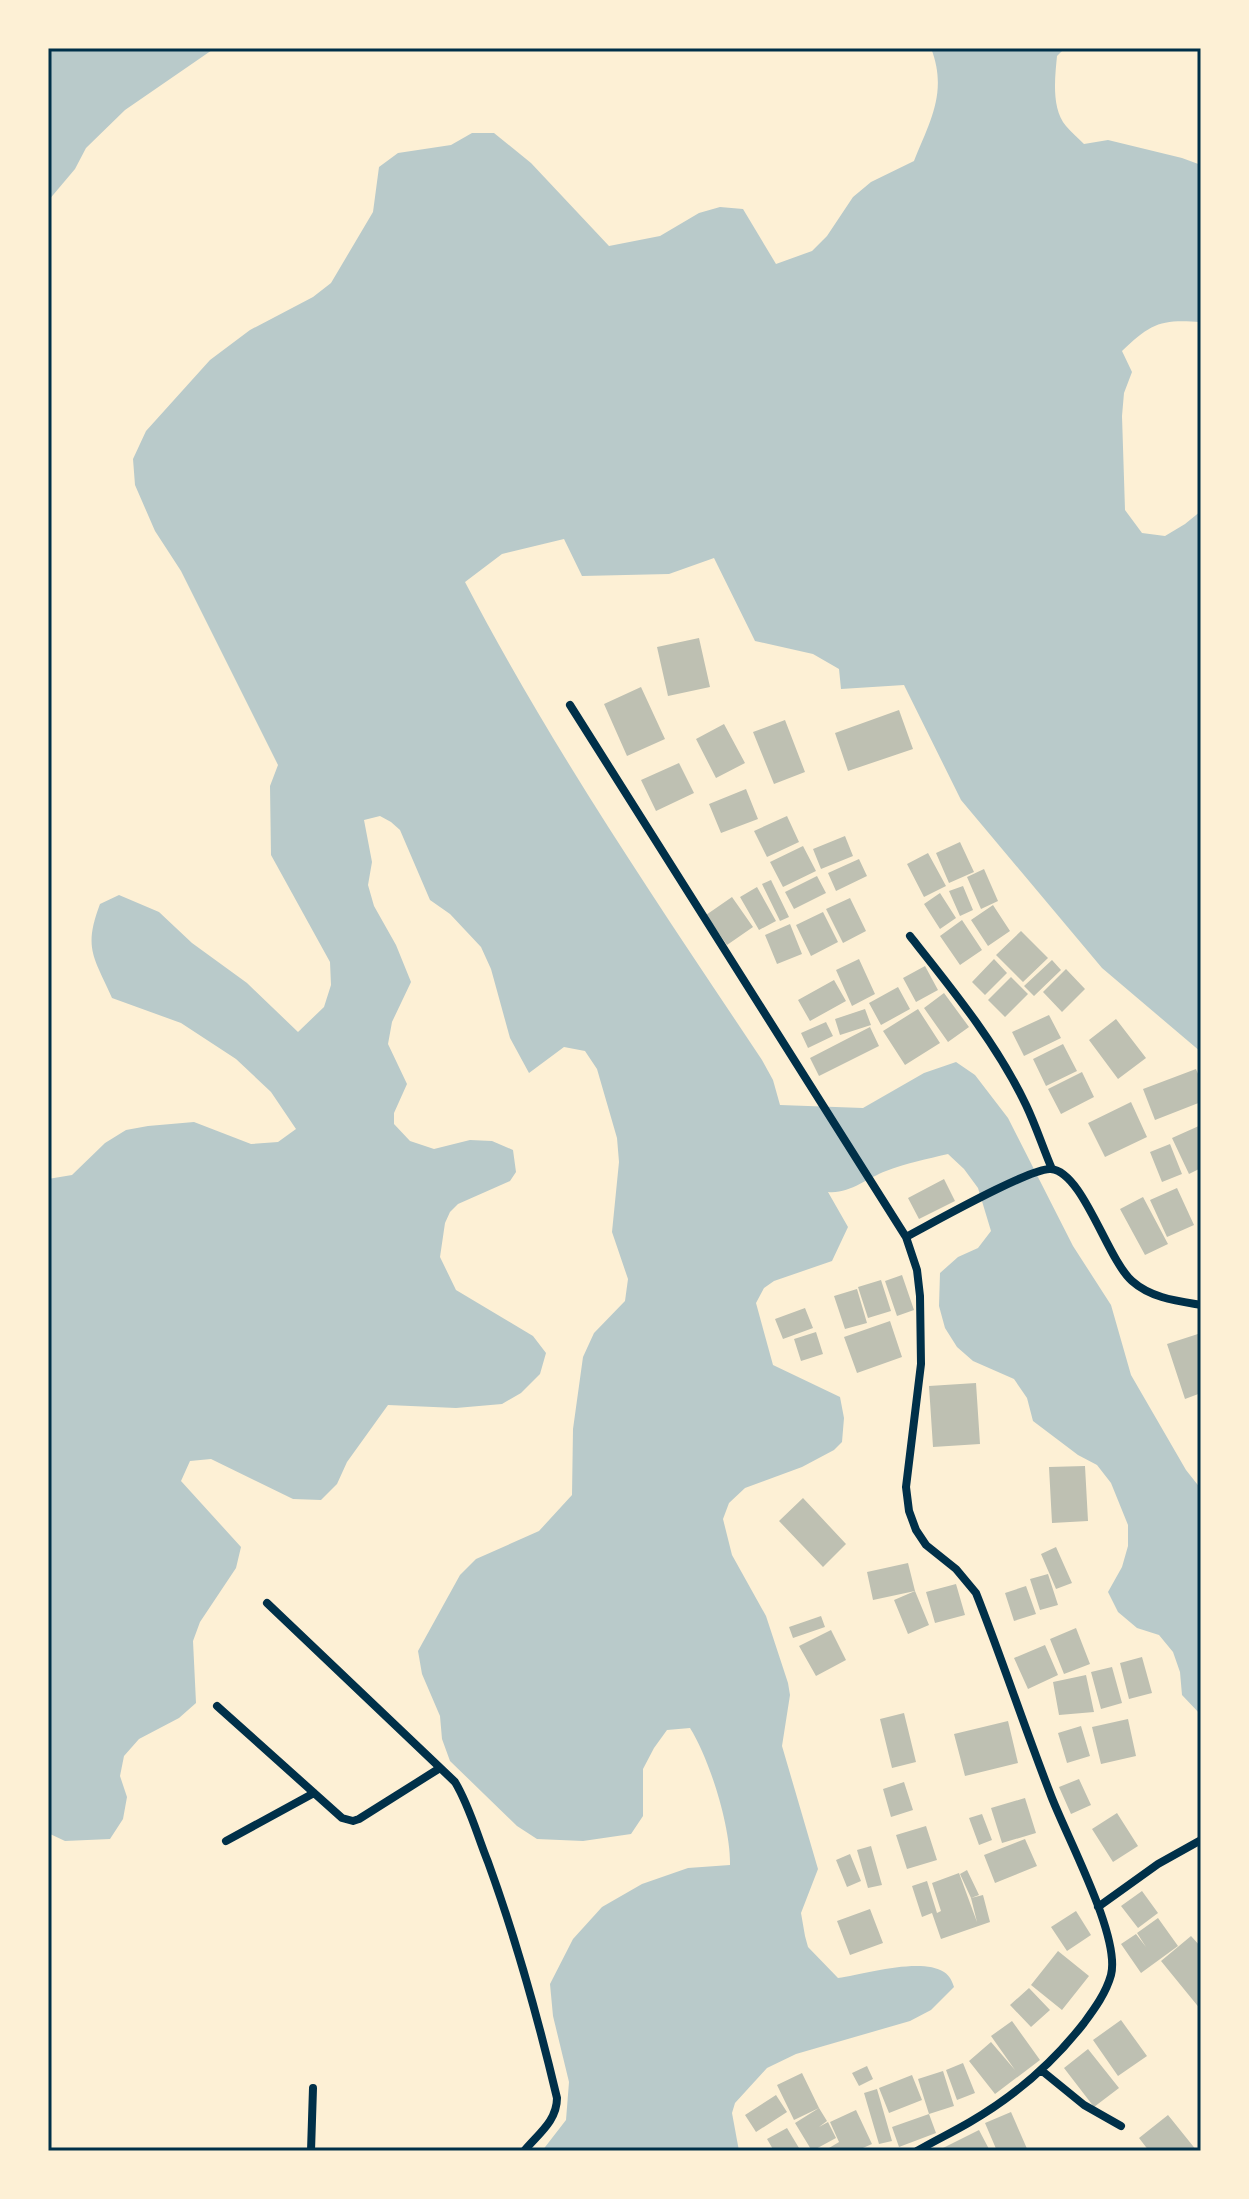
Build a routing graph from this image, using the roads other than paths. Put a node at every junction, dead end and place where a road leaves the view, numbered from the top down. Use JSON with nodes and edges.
{"nodes":[{"id":1,"x":570,"y":705,"type":"dead end"},
{"id":2,"x":910,"y":936,"type":"dead end"},
{"id":3,"x":1052,"y":1169,"type":"junction"},
{"id":4,"x":906,"y":1237,"type":"junction"},
{"id":5,"x":1201,"y":1305,"type":"edge"},
{"id":6,"x":267,"y":1603,"type":"dead end"},
{"id":7,"x":217,"y":1706,"type":"dead end"},
{"id":8,"x":440,"y":1768,"type":"junction"},
{"id":9,"x":314,"y":1793,"type":"junction"},
{"id":10,"x":1201,"y":1840,"type":"edge"},
{"id":11,"x":226,"y":1841,"type":"dead end"},
{"id":12,"x":1098,"y":1907,"type":"junction"},
{"id":13,"x":1041,"y":2070,"type":"junction"},
{"id":14,"x":313,"y":2088,"type":"dead end"},
{"id":15,"x":1121,"y":2126,"type":"dead end"},
{"id":16,"x":311,"y":2151,"type":"edge"},
{"id":17,"x":524,"y":2151,"type":"edge"},
{"id":18,"x":917,"y":2151,"type":"edge"}],
"edges":[{"from":1,"to":4,"type":"street"},
{"from":2,"to":3,"type":"street"},
{"from":3,"to":4,"type":"street"},
{"from":3,"to":5,"type":"street"},
{"from":4,"to":12,"type":"street"},
{"from":6,"to":8,"type":"street"},
{"from":7,"to":9,"type":"street"},
{"from":8,"to":9,"type":"street"},
{"from":8,"to":17,"type":"street"},
{"from":9,"to":11,"type":"street"},
{"from":10,"to":12,"type":"street"},
{"from":12,"to":13,"type":"street"},
{"from":13,"to":15,"type":"street"},
{"from":13,"to":18,"type":"street"},
{"from":14,"to":16,"type":"street"}]}
